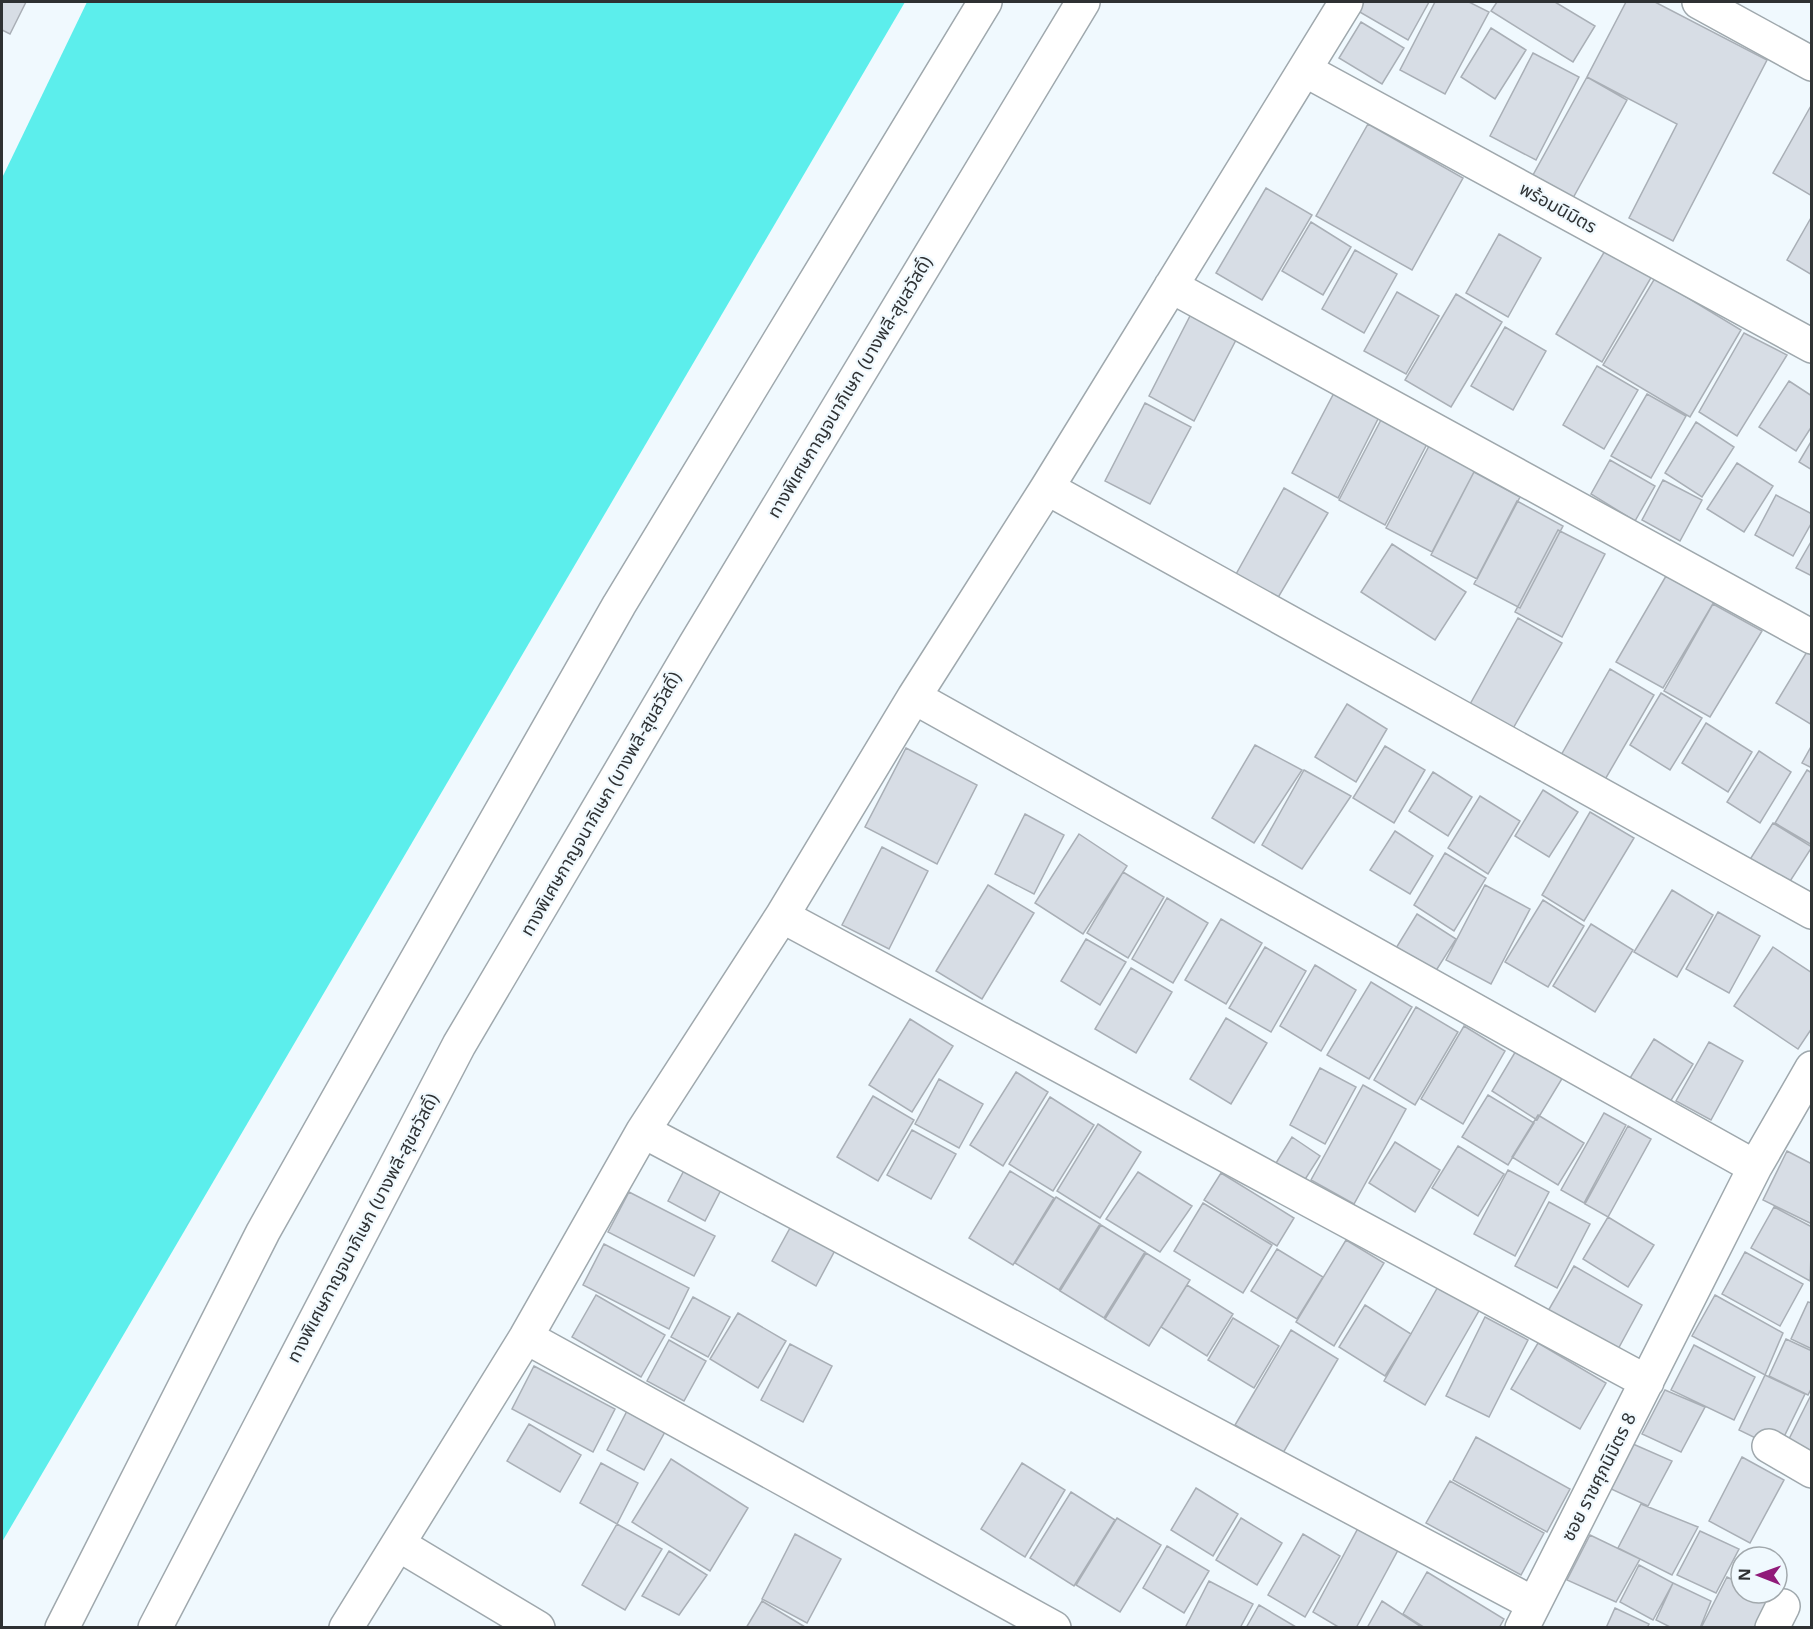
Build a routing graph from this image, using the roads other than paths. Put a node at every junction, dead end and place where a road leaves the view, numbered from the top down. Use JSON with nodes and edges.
{"nodes":[{"id":1,"x":985,"y":2,"type":"edge"},
{"id":2,"x":1083,"y":2,"type":"edge"},
{"id":3,"x":1346,"y":2,"type":"edge"},
{"id":4,"x":1700,"y":2,"type":"edge"},
{"id":5,"x":1812,"y":64,"type":"edge"},
{"id":6,"x":1305,"y":70,"type":"junction"},
{"id":7,"x":1171,"y":286,"type":"junction"},
{"id":8,"x":1812,"y":346,"type":"edge"},
{"id":9,"x":1047,"y":488,"type":"junction"},
{"id":10,"x":1812,"y":637,"type":"edge"},
{"id":11,"x":914,"y":697,"type":"junction"},
{"id":12,"x":1812,"y":912,"type":"edge"},
{"id":13,"x":782,"y":916,"type":"junction"},
{"id":14,"x":1812,"y":1068,"type":"edge"},
{"id":15,"x":643,"y":1131,"type":"junction"},
{"id":16,"x":1755,"y":1167,"type":"junction"},
{"id":17,"x":526,"y":1337,"type":"junction"},
{"id":18,"x":1647,"y":1382,"type":"junction"},
{"id":19,"x":1769,"y":1446,"type":"dead end"},
{"id":20,"x":1812,"y":1471,"type":"edge"},
{"id":21,"x":398,"y":1544,"type":"junction"},
{"id":22,"x":1528,"y":1616,"type":"edge"},
{"id":23,"x":62,"y":1628,"type":"edge"},
{"id":24,"x":155,"y":1628,"type":"edge"},
{"id":25,"x":346,"y":1628,"type":"edge"},
{"id":26,"x":538,"y":1628,"type":"edge"},
{"id":27,"x":1054,"y":1628,"type":"edge"}],
"edges":[{"from":1,"to":23,"type":"main road"},
{"from":2,"to":24,"type":"main road","name":"ทางพิเศษกาญจนาภิเษก (บางพลี-สุขสวัสดิ์)"},
{"from":3,"to":6,"type":"main road"},
{"from":4,"to":5,"type":"main road"},
{"from":6,"to":7,"type":"main road"},
{"from":6,"to":8,"type":"main road","name":"พร้อมนิมิตร"},
{"from":7,"to":9,"type":"main road"},
{"from":7,"to":10,"type":"main road"},
{"from":9,"to":11,"type":"main road"},
{"from":9,"to":12,"type":"main road"},
{"from":11,"to":13,"type":"main road"},
{"from":11,"to":16,"type":"main road"},
{"from":13,"to":15,"type":"main road"},
{"from":13,"to":18,"type":"main road"},
{"from":14,"to":16,"type":"main road","name":"ซอย ราชศุภนิมิตร 8"},
{"from":15,"to":17,"type":"main road"},
{"from":15,"to":22,"type":"main road"},
{"from":16,"to":18,"type":"main road","name":"ซอย ราชศุภนิมิตร 8"},
{"from":17,"to":21,"type":"main road"},
{"from":17,"to":27,"type":"main road"},
{"from":18,"to":22,"type":"main road","name":"ซอย ราชศุภนิมิตร 8"},
{"from":19,"to":20,"type":"main road"},
{"from":21,"to":25,"type":"main road"},
{"from":21,"to":26,"type":"main road"}]}
